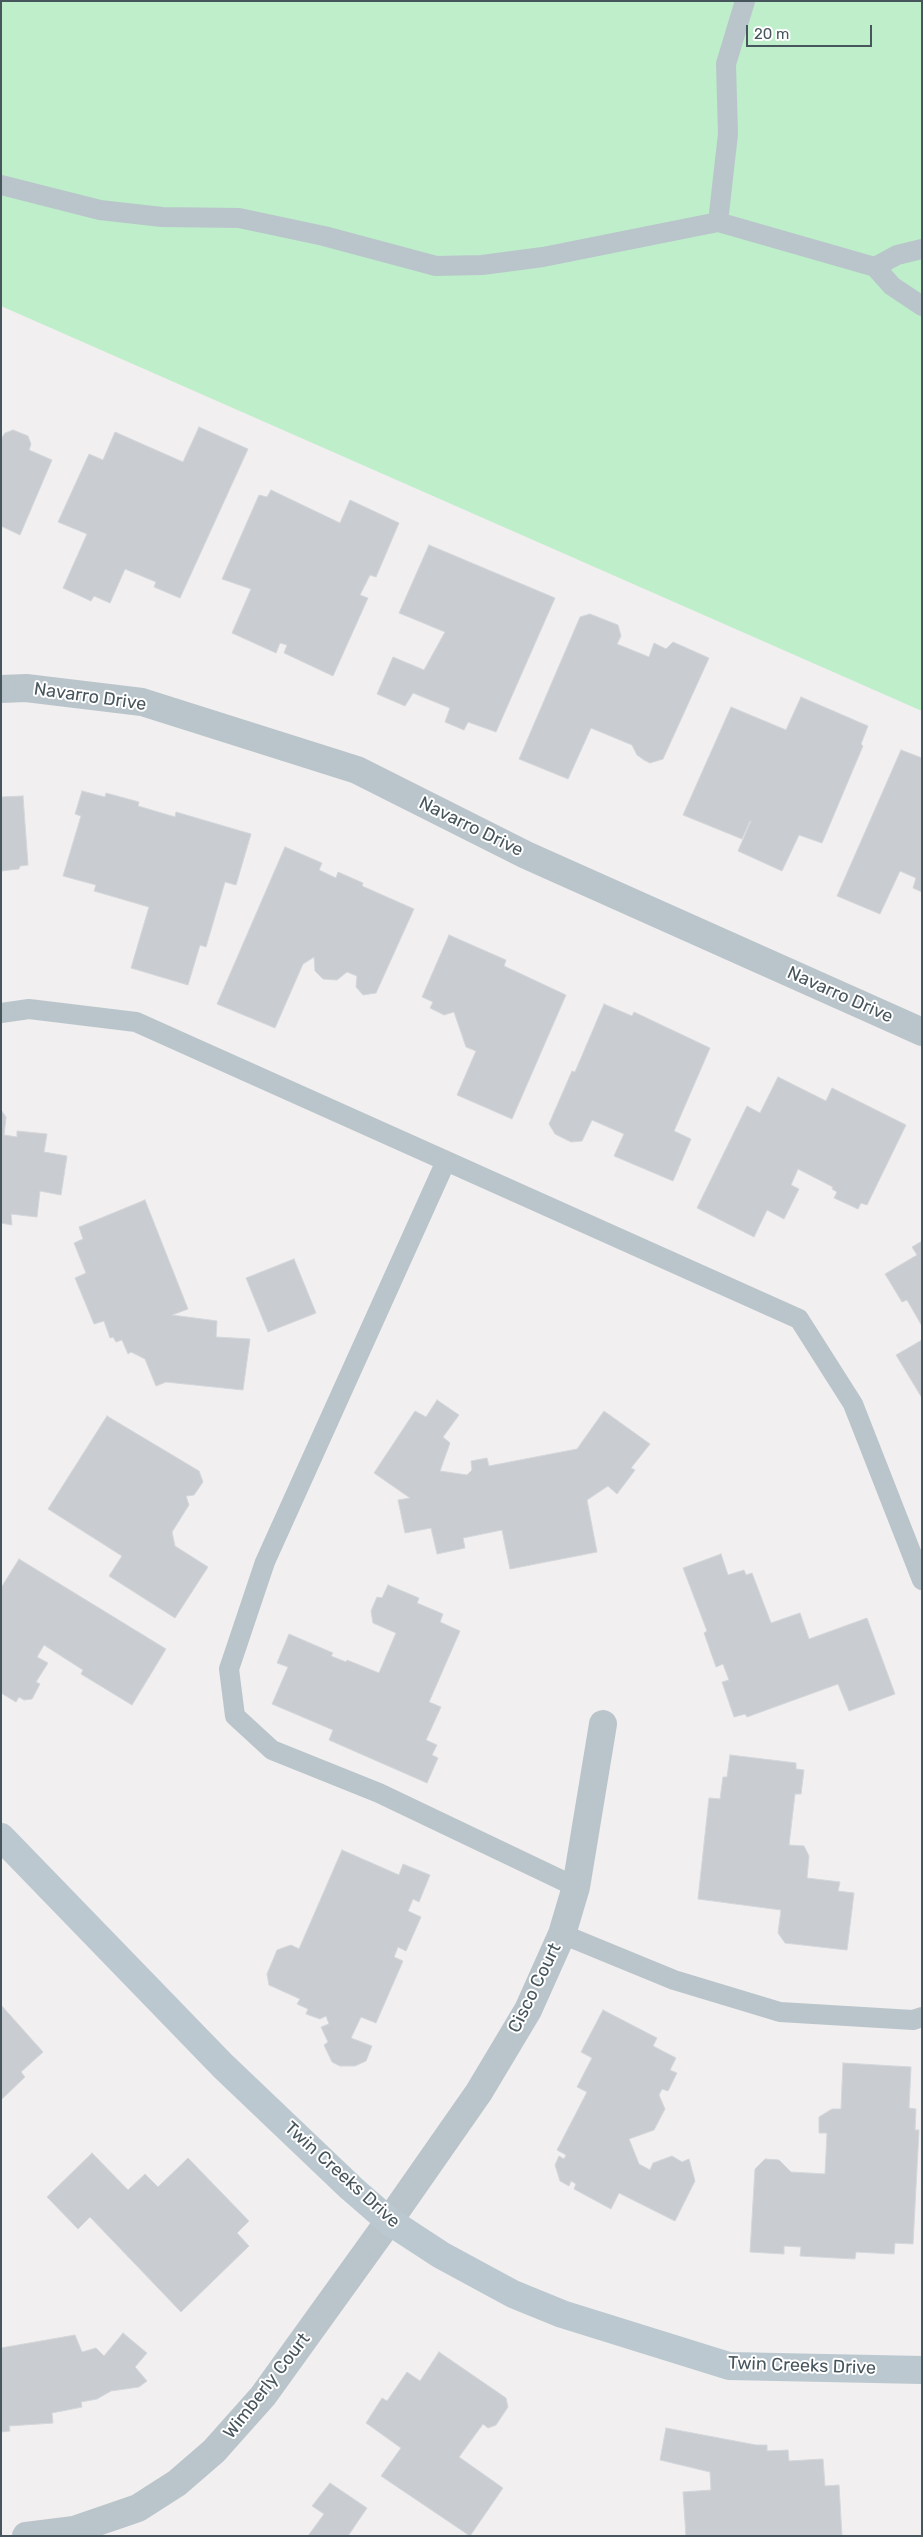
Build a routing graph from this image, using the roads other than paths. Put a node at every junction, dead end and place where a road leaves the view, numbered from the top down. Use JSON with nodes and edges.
{"nodes":[{"id":1,"x":745,"y":1,"type":"edge"},
{"id":2,"x":1,"y":185,"type":"edge"},
{"id":3,"x":718,"y":222,"type":"junction"},
{"id":4,"x":922,"y":249,"type":"edge"},
{"id":5,"x":875,"y":267,"type":"junction"},
{"id":6,"x":922,"y":306,"type":"edge"},
{"id":7,"x":1,"y":689,"type":"edge"},
{"id":8,"x":1,"y":1013,"type":"edge"},
{"id":9,"x":922,"y":1032,"type":"edge"},
{"id":10,"x":446,"y":1161,"type":"junction"},
{"id":11,"x":922,"y":1580,"type":"edge"},
{"id":12,"x":603,"y":1724,"type":"dead end"},
{"id":13,"x":1,"y":1838,"type":"edge"},
{"id":14,"x":576,"y":1887,"type":"junction"},
{"id":15,"x":562,"y":1934,"type":"junction"},
{"id":16,"x":922,"y":2018,"type":"edge"},
{"id":17,"x":389,"y":2221,"type":"junction"},
{"id":18,"x":922,"y":2370,"type":"edge"},
{"id":19,"x":26,"y":2536,"type":"edge"}],
"edges":[{"from":1,"to":3,"type":"lane"},
{"from":2,"to":3,"type":"lane"},
{"from":3,"to":5,"type":"lane"},
{"from":4,"to":5,"type":"lane"},
{"from":5,"to":6,"type":"lane"},
{"from":7,"to":9,"type":"street","name":"Navarro Drive"},
{"from":8,"to":10,"type":"lane"},
{"from":10,"to":11,"type":"lane"},
{"from":10,"to":14,"type":"lane"},
{"from":12,"to":14,"type":"street","name":"Cisco Court"},
{"from":13,"to":17,"type":"street","name":"Twin Creeks Drive"},
{"from":14,"to":15,"type":"street","name":"Cisco Court"},
{"from":15,"to":16,"type":"lane"},
{"from":15,"to":17,"type":"street","name":"Cisco Court"},
{"from":17,"to":18,"type":"street","name":"Twin Creeks Drive"},
{"from":17,"to":19,"type":"street","name":"Wimberly Court"}]}
